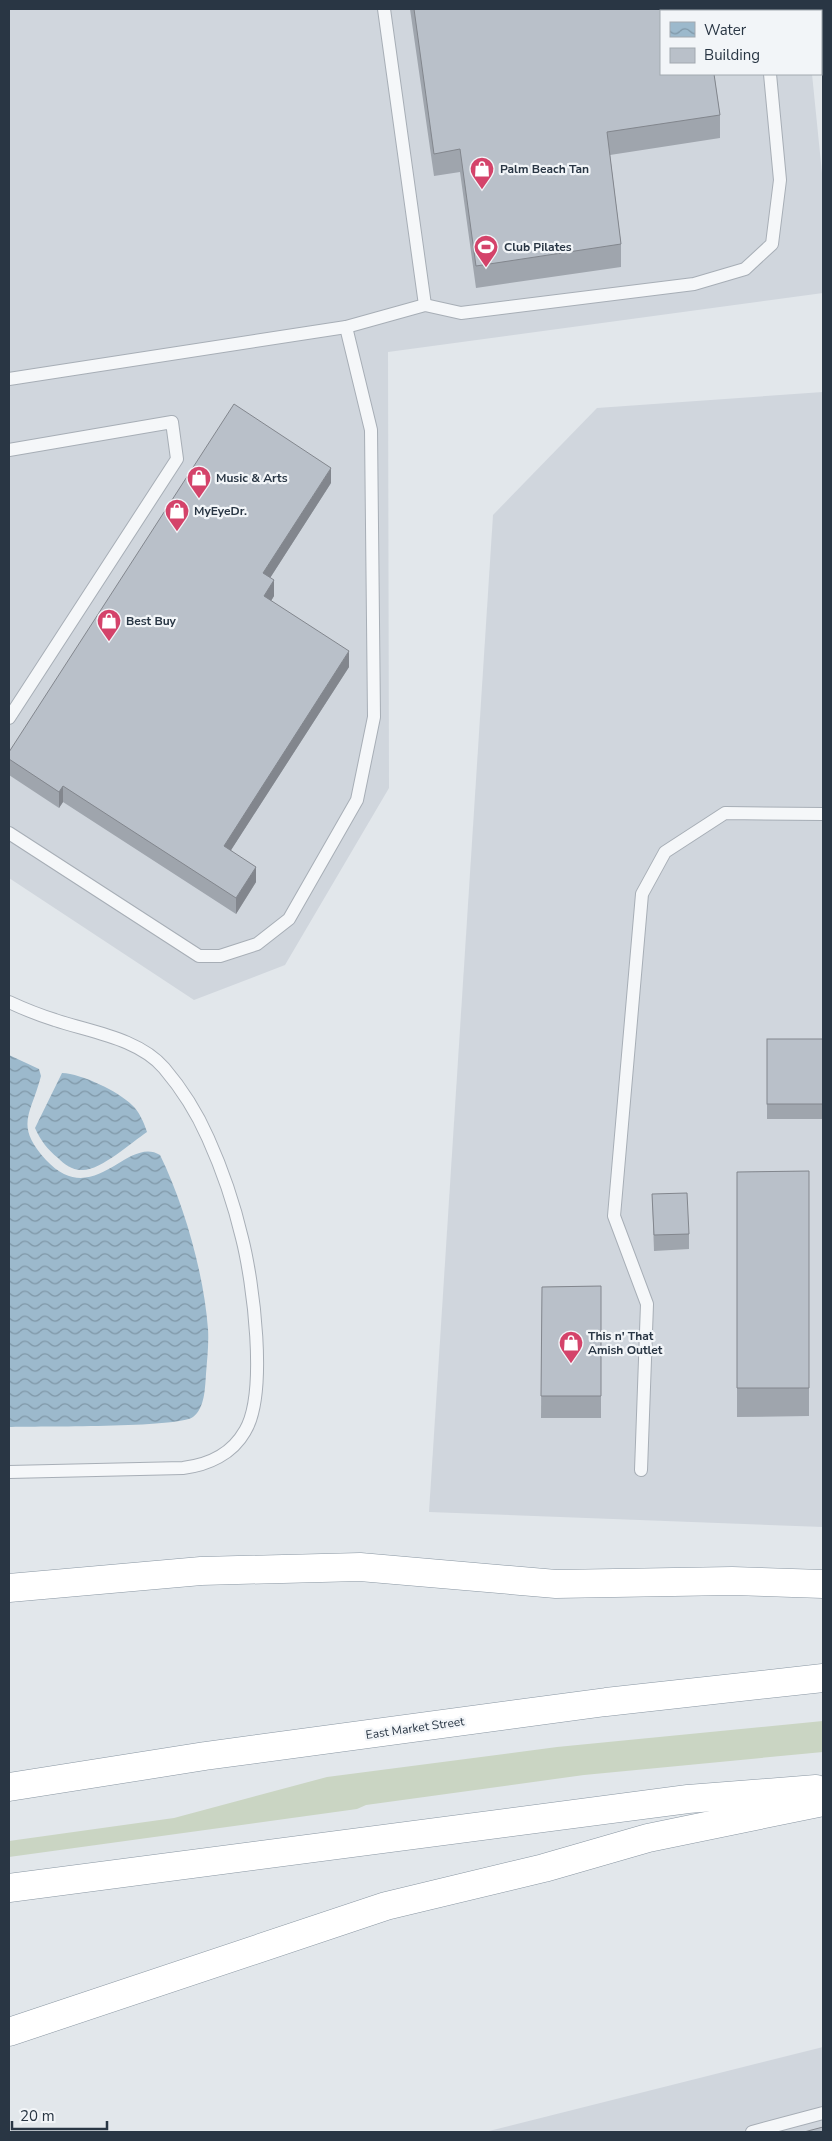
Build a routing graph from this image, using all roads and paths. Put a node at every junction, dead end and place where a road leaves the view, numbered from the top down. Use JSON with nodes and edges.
{"nodes":[{"id":1,"x":384,"y":9,"type":"edge"},
{"id":2,"x":770,"y":75,"type":"edge"},
{"id":3,"x":425,"y":305,"type":"junction"},
{"id":4,"x":346,"y":327,"type":"junction"},
{"id":5,"x":9,"y":379,"type":"edge"},
{"id":6,"x":9,"y":450,"type":"edge"},
{"id":7,"x":9,"y":718,"type":"edge"},
{"id":8,"x":823,"y":814,"type":"edge"},
{"id":9,"x":9,"y":834,"type":"edge"},
{"id":10,"x":9,"y":1002,"type":"edge"},
{"id":11,"x":641,"y":1470,"type":"dead end"},
{"id":12,"x":9,"y":1472,"type":"edge"},
{"id":13,"x":823,"y":1584,"type":"edge"},
{"id":14,"x":9,"y":1588,"type":"edge"},
{"id":15,"x":823,"y":1678,"type":"edge"},
{"id":16,"x":9,"y":1787,"type":"edge"},
{"id":17,"x":823,"y":1788,"type":"edge"},
{"id":18,"x":823,"y":1802,"type":"edge"},
{"id":19,"x":9,"y":1888,"type":"edge"},
{"id":20,"x":9,"y":2032,"type":"edge"},
{"id":21,"x":823,"y":2113,"type":"edge"},
{"id":22,"x":752,"y":2132,"type":"edge"}],
"edges":[{"from":1,"to":3,"type":"lane"},
{"from":2,"to":3,"type":"lane"},
{"from":3,"to":4,"type":"lane"},
{"from":4,"to":5,"type":"lane"},
{"from":4,"to":9,"type":"lane"},
{"from":6,"to":7,"type":"lane"},
{"from":8,"to":11,"type":"lane"},
{"from":10,"to":12,"type":"lane"},
{"from":13,"to":14,"type":"highway"},
{"from":15,"to":16,"type":"highway","name":"East Market Street"},
{"from":17,"to":19,"type":"highway"},
{"from":18,"to":20,"type":"highway"},
{"from":21,"to":22,"type":"lane"}]}
